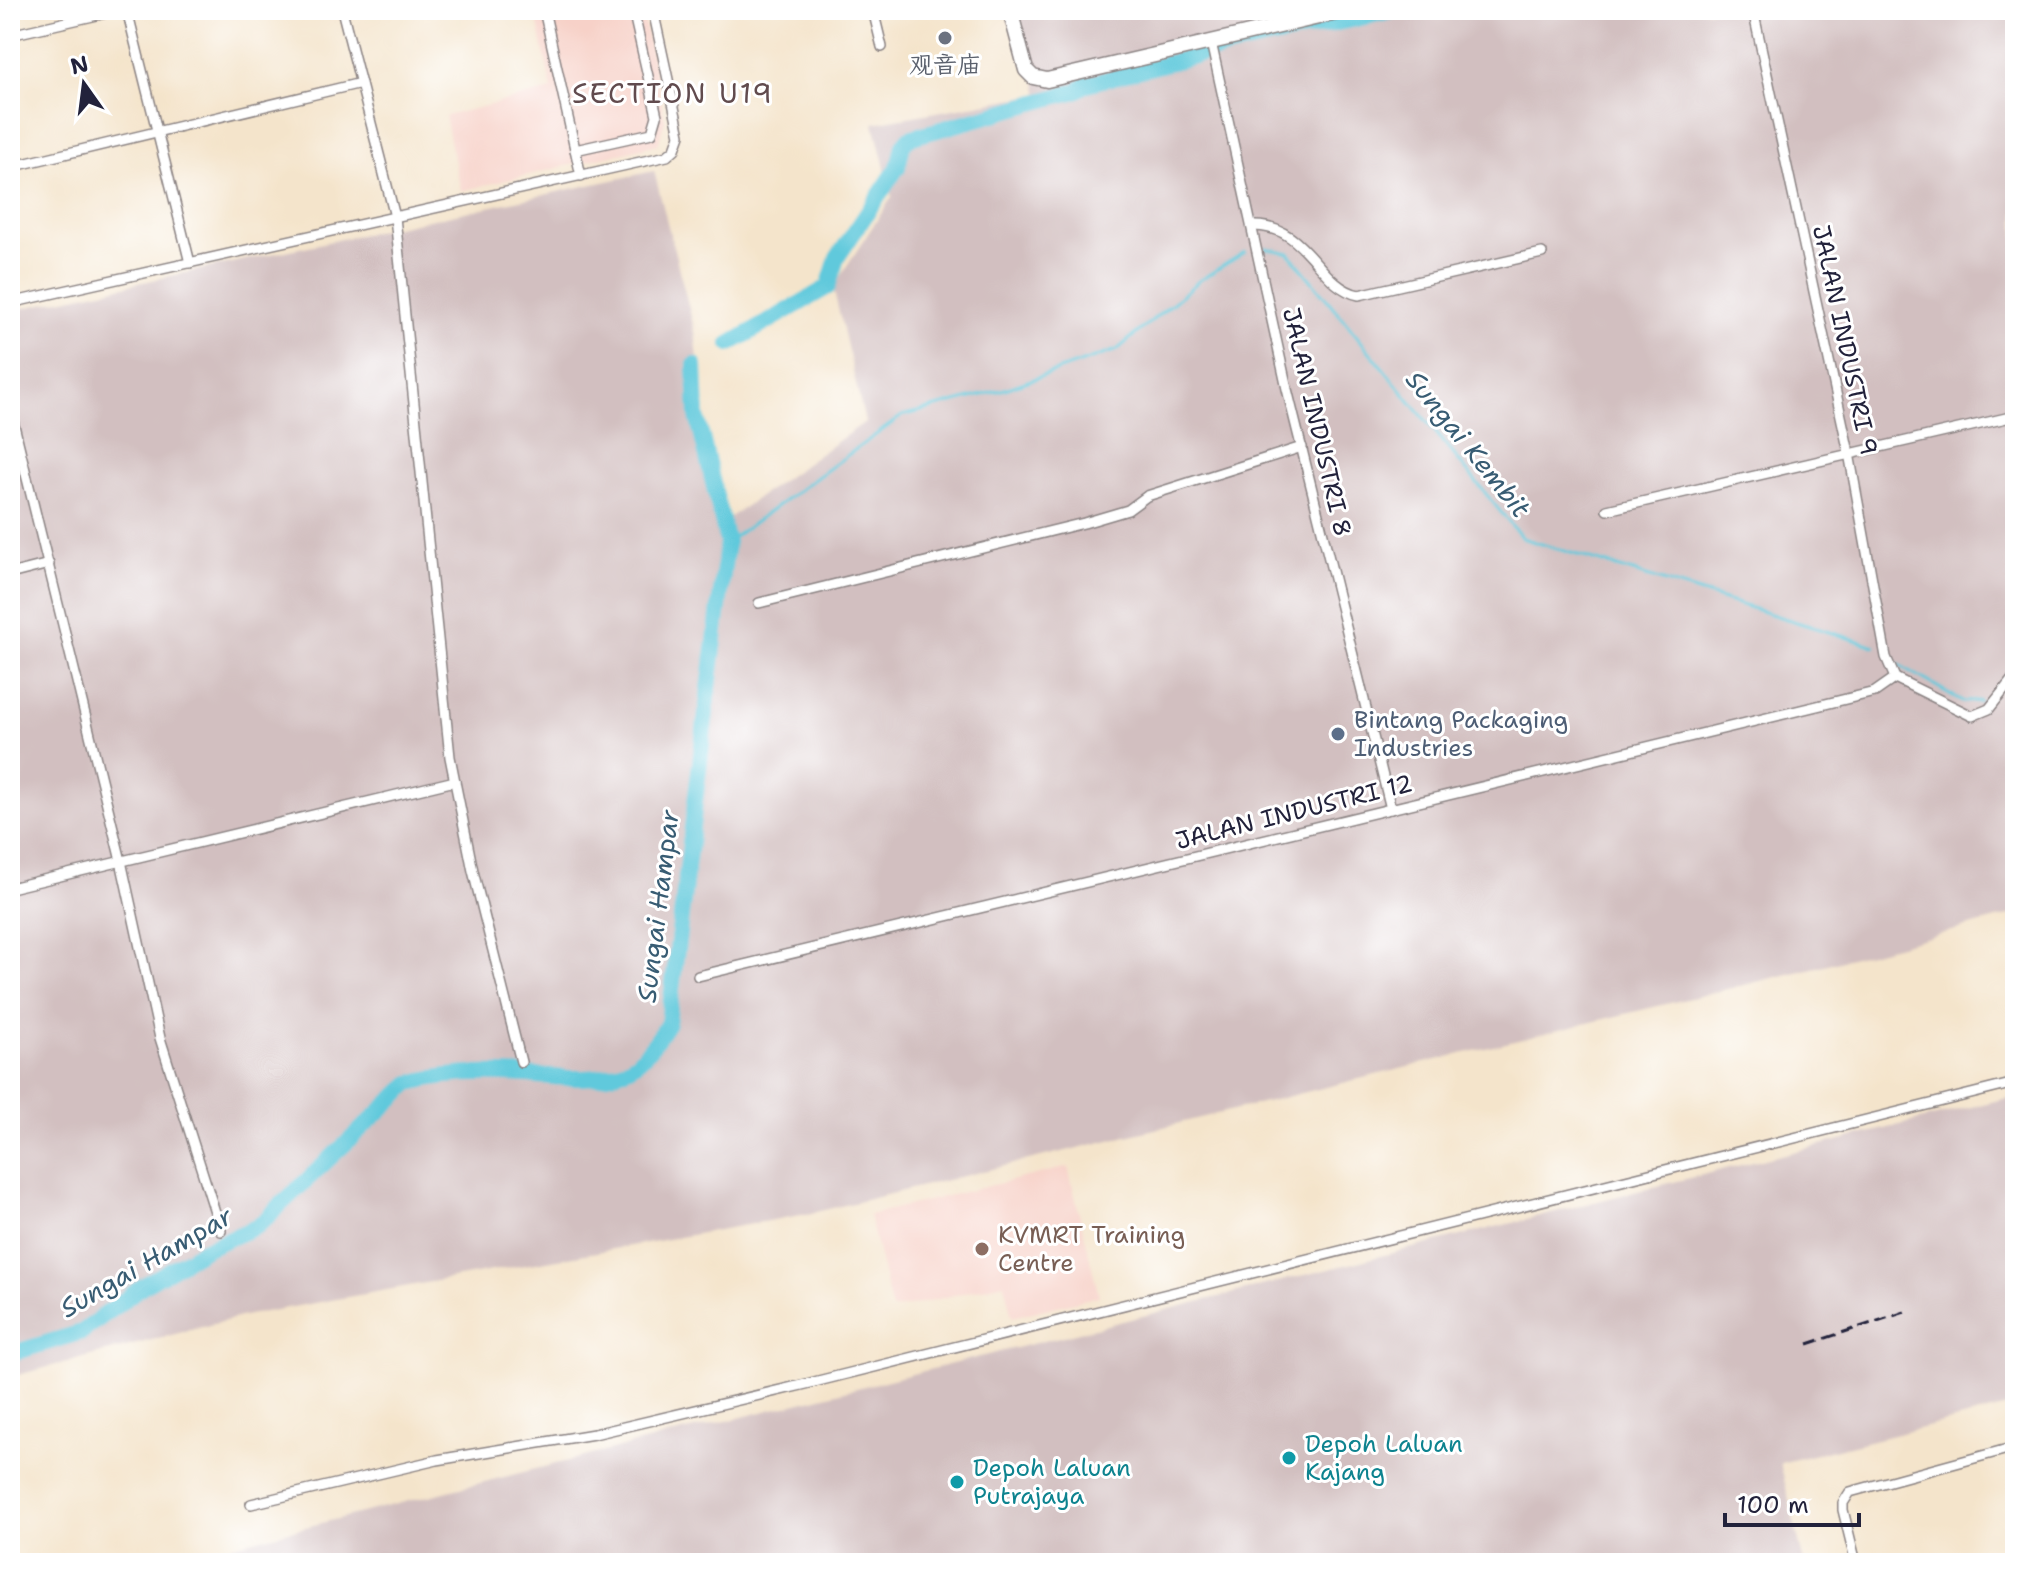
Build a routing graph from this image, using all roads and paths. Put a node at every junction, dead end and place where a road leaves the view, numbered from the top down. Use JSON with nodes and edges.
{"nodes":[{"id":1,"x":119,"y":10,"type":"edge"},
{"id":2,"x":127,"y":10,"type":"edge"},
{"id":3,"x":342,"y":10,"type":"edge"},
{"id":4,"x":544,"y":10,"type":"edge"},
{"id":5,"x":633,"y":10,"type":"edge"},
{"id":6,"x":653,"y":10,"type":"edge"},
{"id":7,"x":873,"y":10,"type":"edge"},
{"id":8,"x":1010,"y":10,"type":"edge"},
{"id":9,"x":1349,"y":10,"type":"edge"},
{"id":10,"x":1753,"y":10,"type":"edge"},
{"id":11,"x":10,"y":35,"type":"edge"},
{"id":12,"x":882,"y":47,"type":"dead end"},
{"id":13,"x":1213,"y":48,"type":"junction"},
{"id":14,"x":361,"y":83,"type":"junction"},
{"id":15,"x":157,"y":132,"type":"junction"},
{"id":16,"x":575,"y":150,"type":"junction"},
{"id":17,"x":10,"y":167,"type":"edge"},
{"id":18,"x":581,"y":176,"type":"junction"},
{"id":19,"x":395,"y":217,"type":"junction"},
{"id":20,"x":1253,"y":226,"type":"junction"},
{"id":21,"x":1542,"y":253,"type":"dead end"},
{"id":22,"x":190,"y":263,"type":"junction"},
{"id":23,"x":10,"y":303,"type":"edge"},
{"id":24,"x":10,"y":409,"type":"edge"},
{"id":25,"x":2015,"y":416,"type":"edge"},
{"id":26,"x":1302,"y":447,"type":"junction"},
{"id":27,"x":1849,"y":453,"type":"junction"},
{"id":28,"x":1607,"y":510,"type":"dead end"},
{"id":29,"x":49,"y":564,"type":"junction"},
{"id":30,"x":10,"y":574,"type":"edge"},
{"id":31,"x":759,"y":603,"type":"dead end"},
{"id":32,"x":2015,"y":676,"type":"edge"},
{"id":33,"x":1895,"y":678,"type":"junction"},
{"id":34,"x":455,"y":781,"type":"junction"},
{"id":35,"x":1391,"y":809,"type":"junction"},
{"id":36,"x":121,"y":861,"type":"junction"},
{"id":37,"x":10,"y":888,"type":"edge"},
{"id":38,"x":698,"y":976,"type":"dead end"},
{"id":39,"x":521,"y":1062,"type":"dead end"},
{"id":40,"x":2015,"y":1083,"type":"edge"},
{"id":41,"x":221,"y":1231,"type":"dead end"},
{"id":42,"x":2015,"y":1447,"type":"edge"},
{"id":43,"x":251,"y":1504,"type":"dead end"},
{"id":44,"x":1856,"y":1563,"type":"edge"}],
"edges":[{"from":1,"to":11,"type":"street"},
{"from":2,"to":15,"type":"street"},
{"from":3,"to":14,"type":"street"},
{"from":4,"to":16,"type":"street"},
{"from":5,"to":16,"type":"street"},
{"from":6,"to":18,"type":"street"},
{"from":7,"to":12,"type":"street"},
{"from":8,"to":13,"type":"street"},
{"from":9,"to":13,"type":"street"},
{"from":10,"to":27,"type":"street","name":"JALAN INDUSTRI 9"},
{"from":13,"to":20,"type":"street","name":"JALAN INDUSTRI 8"},
{"from":14,"to":15,"type":"street"},
{"from":14,"to":19,"type":"street"},
{"from":15,"to":17,"type":"street"},
{"from":15,"to":22,"type":"street"},
{"from":16,"to":18,"type":"street"},
{"from":18,"to":19,"type":"street"},
{"from":19,"to":22,"type":"street"},
{"from":19,"to":34,"type":"street"},
{"from":20,"to":21,"type":"street"},
{"from":20,"to":26,"type":"street","name":"JALAN INDUSTRI 8"},
{"from":22,"to":23,"type":"street"},
{"from":24,"to":29,"type":"street"},
{"from":25,"to":27,"type":"street"},
{"from":26,"to":31,"type":"street"},
{"from":26,"to":35,"type":"street","name":"JALAN INDUSTRI 8"},
{"from":27,"to":28,"type":"street"},
{"from":27,"to":33,"type":"street","name":"JALAN INDUSTRI 9"},
{"from":29,"to":30,"type":"street"},
{"from":29,"to":36,"type":"street"},
{"from":32,"to":33,"type":"street"},
{"from":33,"to":35,"type":"street","name":"JALAN INDUSTRI 12"},
{"from":34,"to":36,"type":"street"},
{"from":34,"to":39,"type":"street"},
{"from":35,"to":38,"type":"street","name":"JALAN INDUSTRI 12"},
{"from":36,"to":37,"type":"street"},
{"from":36,"to":41,"type":"street"},
{"from":40,"to":43,"type":"street"},
{"from":42,"to":44,"type":"street"}]}
